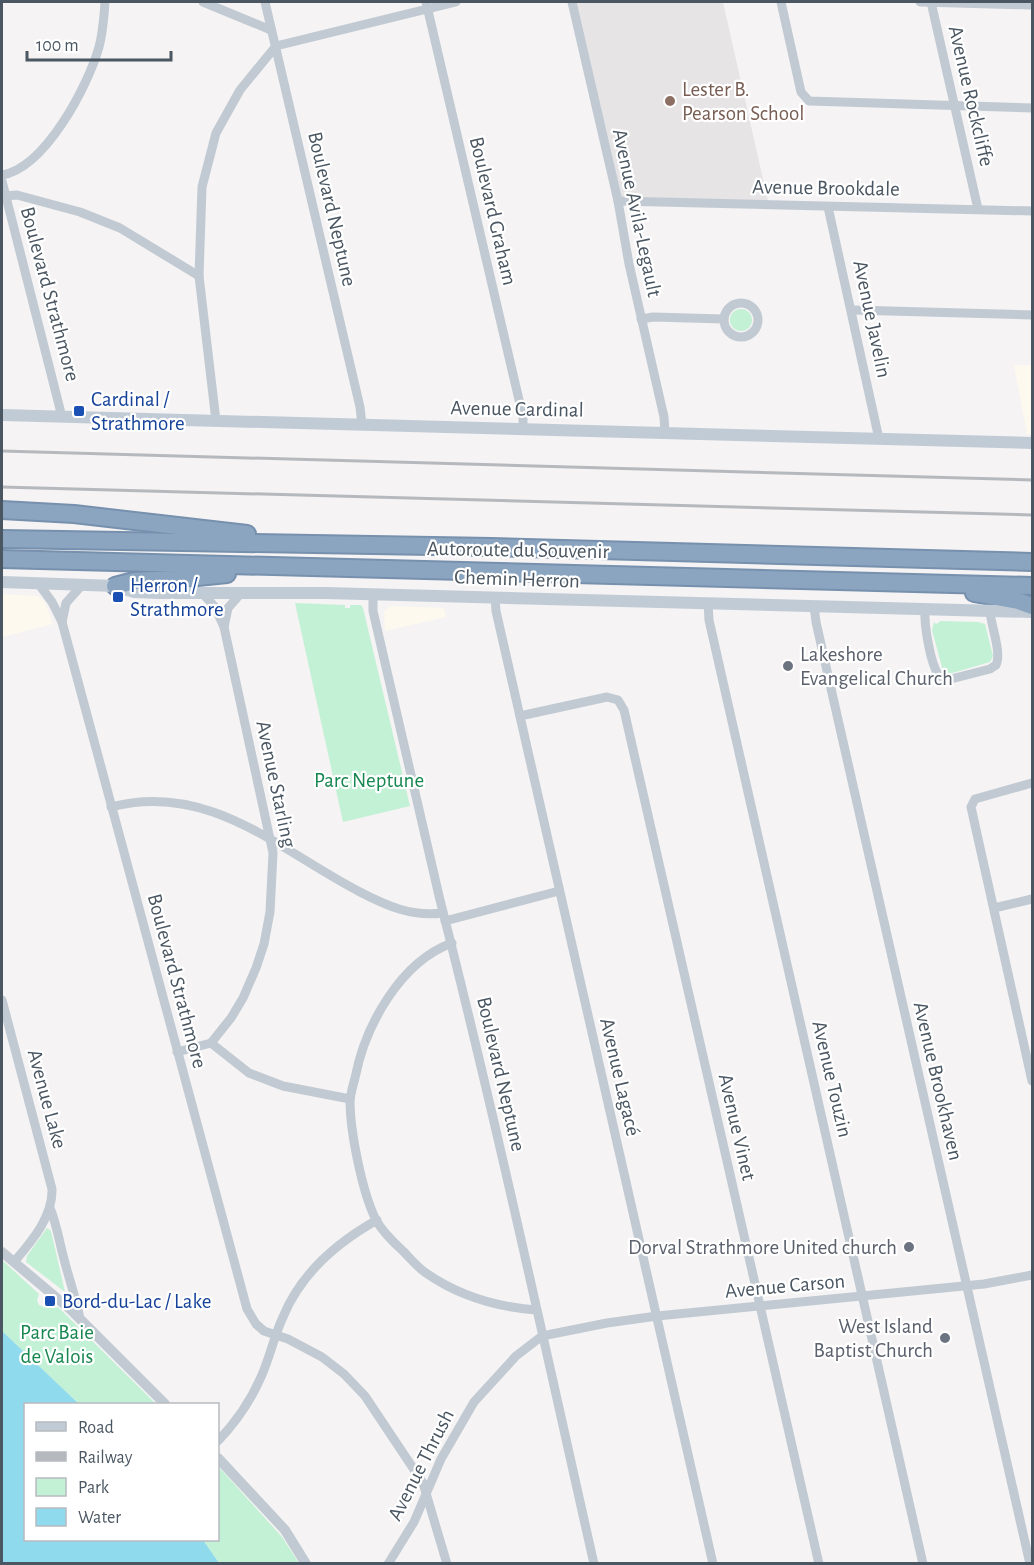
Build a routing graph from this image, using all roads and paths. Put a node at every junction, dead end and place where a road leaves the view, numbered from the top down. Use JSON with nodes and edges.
{"nodes":[{"id":1,"x":105,"y":2,"type":"edge"},
{"id":2,"x":203,"y":2,"type":"edge"},
{"id":3,"x":265,"y":2,"type":"edge"},
{"id":4,"x":456,"y":2,"type":"edge"},
{"id":5,"x":572,"y":2,"type":"edge"},
{"id":6,"x":781,"y":2,"type":"edge"},
{"id":7,"x":920,"y":2,"type":"edge"},
{"id":8,"x":931,"y":2,"type":"edge"},
{"id":9,"x":427,"y":5,"type":"edge"},
{"id":10,"x":1032,"y":5,"type":"edge"},
{"id":11,"x":271,"y":30,"type":"junction"},
{"id":12,"x":276,"y":46,"type":"junction"},
{"id":13,"x":954,"y":106,"type":"junction"},
{"id":14,"x":1032,"y":108,"type":"edge"},
{"id":15,"x":2,"y":175,"type":"edge"},
{"id":16,"x":2,"y":181,"type":"edge"},
{"id":17,"x":5,"y":196,"type":"junction"},
{"id":18,"x":618,"y":201,"type":"junction"},
{"id":19,"x":828,"y":207,"type":"junction"},
{"id":20,"x":978,"y":209,"type":"junction"},
{"id":21,"x":1032,"y":211,"type":"edge"},
{"id":22,"x":199,"y":276,"type":"junction"},
{"id":23,"x":852,"y":310,"type":"junction"},
{"id":24,"x":1032,"y":315,"type":"edge"},
{"id":25,"x":641,"y":319,"type":"junction"},
{"id":26,"x":724,"y":319,"type":"dead end"},
{"id":27,"x":2,"y":415,"type":"edge"},
{"id":28,"x":62,"y":417,"type":"junction"},
{"id":29,"x":216,"y":421,"type":"junction"},
{"id":30,"x":362,"y":425,"type":"junction"},
{"id":31,"x":523,"y":429,"type":"junction"},
{"id":32,"x":665,"y":433,"type":"junction"},
{"id":33,"x":879,"y":439,"type":"junction"},
{"id":34,"x":1032,"y":443,"type":"edge"},
{"id":35,"x":2,"y":510,"type":"edge"},
{"id":36,"x":2,"y":539,"type":"edge"},
{"id":37,"x":319,"y":544,"type":"junction"},
{"id":38,"x":2,"y":559,"type":"edge"},
{"id":39,"x":1032,"y":562,"type":"edge"},
{"id":40,"x":285,"y":567,"type":"junction"},
{"id":41,"x":2,"y":582,"type":"edge"},
{"id":42,"x":38,"y":583,"type":"junction"},
{"id":43,"x":923,"y":583,"type":"junction"},
{"id":44,"x":82,"y":585,"type":"junction"},
{"id":45,"x":115,"y":586,"type":"junction"},
{"id":46,"x":1032,"y":586,"type":"edge"},
{"id":47,"x":202,"y":593,"type":"junction"},
{"id":48,"x":242,"y":593,"type":"junction"},
{"id":49,"x":373,"y":594,"type":"junction"},
{"id":50,"x":495,"y":598,"type":"junction"},
{"id":51,"x":708,"y":603,"type":"junction"},
{"id":52,"x":814,"y":606,"type":"junction"},
{"id":53,"x":1032,"y":606,"type":"edge"},
{"id":54,"x":925,"y":609,"type":"junction"},
{"id":55,"x":990,"y":611,"type":"junction"},
{"id":56,"x":1032,"y":612,"type":"edge"},
{"id":57,"x":62,"y":622,"type":"junction"},
{"id":58,"x":224,"y":627,"type":"junction"},
{"id":59,"x":520,"y":716,"type":"junction"},
{"id":60,"x":1032,"y":783,"type":"edge"},
{"id":61,"x":111,"y":807,"type":"junction"},
{"id":62,"x":271,"y":839,"type":"junction"},
{"id":63,"x":559,"y":891,"type":"junction"},
{"id":64,"x":1032,"y":899,"type":"edge"},
{"id":65,"x":994,"y":908,"type":"junction"},
{"id":66,"x":444,"y":917,"type":"junction"},
{"id":67,"x":452,"y":943,"type":"junction"},
{"id":68,"x":2,"y":1000,"type":"edge"},
{"id":69,"x":1032,"y":1028,"type":"edge"},
{"id":70,"x":1022,"y":1030,"type":"junction"},
{"id":71,"x":211,"y":1043,"type":"junction"},
{"id":72,"x":177,"y":1052,"type":"junction"},
{"id":73,"x":1032,"y":1081,"type":"edge"},
{"id":74,"x":350,"y":1099,"type":"junction"},
{"id":75,"x":50,"y":1208,"type":"junction"},
{"id":76,"x":376,"y":1220,"type":"junction"},
{"id":77,"x":2,"y":1252,"type":"edge"},
{"id":78,"x":14,"y":1262,"type":"junction"},
{"id":79,"x":1032,"y":1275,"type":"edge"},
{"id":80,"x":966,"y":1286,"type":"junction"},
{"id":81,"x":862,"y":1296,"type":"junction"},
{"id":82,"x":759,"y":1307,"type":"junction"},
{"id":83,"x":536,"y":1310,"type":"junction"},
{"id":84,"x":657,"y":1316,"type":"junction"},
{"id":85,"x":80,"y":1318,"type":"junction"},
{"id":86,"x":276,"y":1335,"type":"junction"},
{"id":87,"x":542,"y":1336,"type":"junction"},
{"id":88,"x":164,"y":1403,"type":"edge"},
{"id":89,"x":219,"y":1440,"type":"edge"},
{"id":90,"x":219,"y":1459,"type":"edge"},
{"id":91,"x":426,"y":1492,"type":"junction"},
{"id":92,"x":306,"y":1563,"type":"edge"},
{"id":93,"x":388,"y":1563,"type":"edge"},
{"id":94,"x":447,"y":1563,"type":"edge"},
{"id":95,"x":594,"y":1563,"type":"edge"},
{"id":96,"x":713,"y":1563,"type":"edge"},
{"id":97,"x":819,"y":1563,"type":"edge"},
{"id":98,"x":923,"y":1563,"type":"edge"},
{"id":99,"x":1030,"y":1563,"type":"edge"}],
"edges":[{"from":1,"to":15,"type":"street"},
{"from":2,"to":11,"type":"street"},
{"from":3,"to":11,"type":"street","name":"Boulevard Neptune"},
{"from":4,"to":9,"type":"street"},
{"from":5,"to":18,"type":"street","name":"Avenue Avila-Legault"},
{"from":6,"to":13,"type":"street"},
{"from":7,"to":8,"type":"street","name":"Avenue Rockcliffe"},
{"from":8,"to":10,"type":"street"},
{"from":8,"to":13,"type":"street","name":"Avenue Rockcliffe"},
{"from":9,"to":12,"type":"street"},
{"from":9,"to":31,"type":"street","name":"Boulevard Graham"},
{"from":11,"to":12,"type":"street","name":"Boulevard Neptune"},
{"from":12,"to":22,"type":"street"},
{"from":12,"to":30,"type":"street","name":"Boulevard Neptune"},
{"from":13,"to":14,"type":"street"},
{"from":13,"to":20,"type":"street","name":"Avenue Rockcliffe"},
{"from":16,"to":17,"type":"street","name":"Boulevard Strathmore"},
{"from":17,"to":22,"type":"street"},
{"from":17,"to":28,"type":"street","name":"Boulevard Strathmore"},
{"from":18,"to":19,"type":"street","name":"Avenue Brookdale"},
{"from":18,"to":25,"type":"street","name":"Avenue Avila-Legault"},
{"from":19,"to":20,"type":"street","name":"Avenue Brookdale"},
{"from":19,"to":23,"type":"street","name":"Avenue Javelin"},
{"from":20,"to":21,"type":"street","name":"Avenue Brookdale"},
{"from":22,"to":29,"type":"street"},
{"from":23,"to":24,"type":"street"},
{"from":23,"to":33,"type":"street","name":"Avenue Javelin"},
{"from":25,"to":26,"type":"street"},
{"from":25,"to":32,"type":"street","name":"Avenue Avila-Legault"},
{"from":27,"to":28,"type":"main road","name":"Avenue Cardinal"},
{"from":28,"to":29,"type":"main road","name":"Avenue Cardinal"},
{"from":29,"to":30,"type":"main road","name":"Avenue Cardinal"},
{"from":30,"to":31,"type":"main road","name":"Avenue Cardinal"},
{"from":31,"to":32,"type":"main road","name":"Avenue Cardinal"},
{"from":32,"to":33,"type":"main road","name":"Avenue Cardinal"},
{"from":33,"to":34,"type":"main road","name":"Avenue Cardinal"},
{"from":35,"to":37,"type":"highway"},
{"from":36,"to":37,"type":"highway","name":"Autoroute du Souvenir"},
{"from":37,"to":39,"type":"highway","name":"Autoroute du Souvenir"},
{"from":38,"to":40,"type":"highway","name":"Autoroute du Souvenir"},
{"from":40,"to":43,"type":"highway","name":"Autoroute du Souvenir"},
{"from":40,"to":45,"type":"highway"},
{"from":41,"to":42,"type":"main road","name":"Chemin Herron"},
{"from":42,"to":44,"type":"main road","name":"Chemin Herron"},
{"from":42,"to":57,"type":"street","name":"Boulevard Strathmore"},
{"from":43,"to":46,"type":"highway","name":"Autoroute du Souvenir"},
{"from":43,"to":53,"type":"highway"},
{"from":44,"to":45,"type":"main road","name":"Chemin Herron"},
{"from":44,"to":57,"type":"street"},
{"from":45,"to":47,"type":"main road","name":"Chemin Herron"},
{"from":47,"to":48,"type":"main road","name":"Chemin Herron"},
{"from":47,"to":58,"type":"street","name":"Avenue Starling"},
{"from":48,"to":49,"type":"main road","name":"Chemin Herron"},
{"from":48,"to":58,"type":"street"},
{"from":49,"to":50,"type":"main road","name":"Chemin Herron"},
{"from":49,"to":66,"type":"street","name":"Boulevard Neptune"},
{"from":50,"to":51,"type":"main road","name":"Chemin Herron"},
{"from":50,"to":59,"type":"street","name":"Avenue Lagacé"},
{"from":51,"to":52,"type":"main road","name":"Chemin Herron"},
{"from":51,"to":81,"type":"street","name":"Avenue Touzin"},
{"from":52,"to":54,"type":"main road","name":"Chemin Herron"},
{"from":52,"to":80,"type":"street","name":"Avenue Brookhaven"},
{"from":54,"to":55,"type":"main road","name":"Chemin Herron"},
{"from":54,"to":55,"type":"street"},
{"from":55,"to":56,"type":"main road","name":"Chemin Herron"},
{"from":57,"to":61,"type":"street","name":"Boulevard Strathmore"},
{"from":58,"to":62,"type":"street","name":"Avenue Starling"},
{"from":59,"to":63,"type":"street","name":"Avenue Lagacé"},
{"from":59,"to":82,"type":"street","name":"Avenue Vinet"},
{"from":60,"to":65,"type":"street"},
{"from":61,"to":62,"type":"street"},
{"from":61,"to":72,"type":"street","name":"Boulevard Strathmore"},
{"from":62,"to":66,"type":"street"},
{"from":62,"to":71,"type":"street","name":"Avenue Starling"},
{"from":63,"to":66,"type":"street"},
{"from":63,"to":84,"type":"street","name":"Avenue Lagacé"},
{"from":64,"to":65,"type":"street"},
{"from":65,"to":70,"type":"street"},
{"from":66,"to":67,"type":"street","name":"Boulevard Neptune"},
{"from":67,"to":74,"type":"street"},
{"from":67,"to":83,"type":"street","name":"Boulevard Neptune"},
{"from":68,"to":75,"type":"street","name":"Avenue Lake"},
{"from":69,"to":70,"type":"street"},
{"from":70,"to":73,"type":"street"},
{"from":71,"to":72,"type":"street"},
{"from":71,"to":74,"type":"street"},
{"from":72,"to":86,"type":"street","name":"Boulevard Strathmore"},
{"from":74,"to":76,"type":"street"},
{"from":75,"to":78,"type":"street"},
{"from":75,"to":85,"type":"street","name":"Avenue Lake"},
{"from":76,"to":83,"type":"street"},
{"from":76,"to":86,"type":"street"},
{"from":77,"to":78,"type":"street"},
{"from":78,"to":85,"type":"street"},
{"from":79,"to":80,"type":"street","name":"Avenue Carson"},
{"from":80,"to":81,"type":"street","name":"Avenue Carson"},
{"from":80,"to":99,"type":"street","name":"Avenue Brookhaven"},
{"from":81,"to":82,"type":"street","name":"Avenue Carson"},
{"from":81,"to":98,"type":"street","name":"Avenue Touzin"},
{"from":82,"to":84,"type":"street","name":"Avenue Carson"},
{"from":82,"to":97,"type":"street","name":"Avenue Vinet"},
{"from":83,"to":87,"type":"street","name":"Boulevard Neptune"},
{"from":84,"to":87,"type":"street","name":"Avenue Carson"},
{"from":84,"to":96,"type":"street","name":"Avenue Lagacé"},
{"from":85,"to":88,"type":"street"},
{"from":86,"to":89,"type":"street"},
{"from":86,"to":91,"type":"street","name":"Boulevard Strathmore"},
{"from":87,"to":91,"type":"street","name":"Avenue Thrush"},
{"from":87,"to":95,"type":"street","name":"Boulevard Neptune"},
{"from":90,"to":92,"type":"street"},
{"from":91,"to":93,"type":"street","name":"Avenue Thrush"},
{"from":91,"to":94,"type":"street","name":"Boulevard Strathmore"}]}
